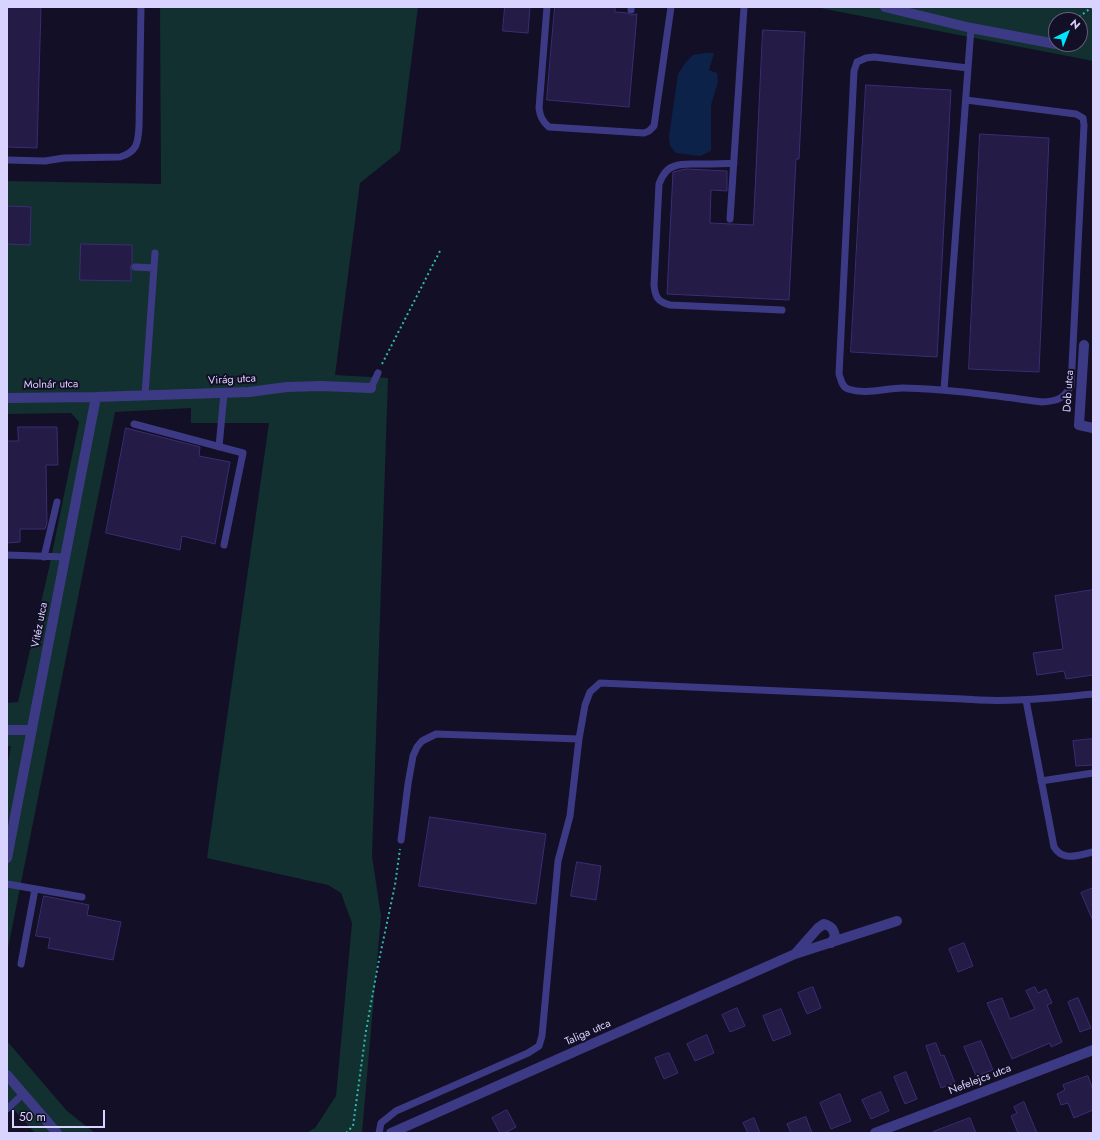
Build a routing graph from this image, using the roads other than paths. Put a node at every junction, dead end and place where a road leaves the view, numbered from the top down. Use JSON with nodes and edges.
{"nodes":[{"id":1,"x":141,"y":7,"type":"edge"},
{"id":2,"x":547,"y":7,"type":"edge"},
{"id":3,"x":671,"y":7,"type":"edge"},
{"id":4,"x":744,"y":7,"type":"edge"},
{"id":5,"x":885,"y":7,"type":"edge"},
{"id":6,"x":971,"y":28,"type":"junction"},
{"id":7,"x":1048,"y":42,"type":"edge"},
{"id":8,"x":968,"y":68,"type":"junction"},
{"id":9,"x":966,"y":100,"type":"junction"},
{"id":10,"x":7,"y":160,"type":"edge"},
{"id":11,"x":734,"y":163,"type":"junction"},
{"id":12,"x":730,"y":219,"type":"dead end"},
{"id":13,"x":155,"y":253,"type":"dead end"},
{"id":14,"x":135,"y":267,"type":"dead end"},
{"id":15,"x":154,"y":268,"type":"junction"},
{"id":16,"x":782,"y":310,"type":"dead end"},
{"id":17,"x":1084,"y":346,"type":"dead end"},
{"id":18,"x":378,"y":372,"type":"road end"},
{"id":19,"x":371,"y":388,"type":"joint"},
{"id":20,"x":944,"y":390,"type":"junction"},
{"id":21,"x":224,"y":393,"type":"junction"},
{"id":22,"x":146,"y":395,"type":"junction"},
{"id":23,"x":96,"y":397,"type":"junction"},
{"id":24,"x":7,"y":398,"type":"edge"},
{"id":25,"x":134,"y":424,"type":"dead end"},
{"id":26,"x":1093,"y":428,"type":"edge"},
{"id":27,"x":219,"y":447,"type":"junction"},
{"id":28,"x":57,"y":502,"type":"dead end"},
{"id":29,"x":224,"y":545,"type":"dead end"},
{"id":30,"x":7,"y":555,"type":"edge"},
{"id":31,"x":44,"y":557,"type":"junction"},
{"id":32,"x":65,"y":558,"type":"junction"},
{"id":33,"x":1093,"y":694,"type":"edge"},
{"id":34,"x":1026,"y":700,"type":"junction"},
{"id":35,"x":7,"y":730,"type":"edge"},
{"id":36,"x":32,"y":730,"type":"junction"},
{"id":37,"x":578,"y":739,"type":"junction"},
{"id":38,"x":1093,"y":773,"type":"edge"},
{"id":39,"x":1041,"y":781,"type":"junction"},
{"id":40,"x":401,"y":840,"type":"road end"},
{"id":41,"x":1093,"y":852,"type":"edge"},
{"id":42,"x":7,"y":858,"type":"edge"},
{"id":43,"x":7,"y":884,"type":"edge"},
{"id":44,"x":35,"y":889,"type":"junction"},
{"id":45,"x":82,"y":898,"type":"dead end"},
{"id":46,"x":898,"y":921,"type":"dead end"},
{"id":47,"x":831,"y":943,"type":"junction"},
{"id":48,"x":794,"y":954,"type":"junction"},
{"id":49,"x":21,"y":964,"type":"dead end"},
{"id":50,"x":1093,"y":1050,"type":"edge"},
{"id":51,"x":7,"y":1075,"type":"edge"},
{"id":52,"x":23,"y":1094,"type":"junction"},
{"id":53,"x":7,"y":1109,"type":"edge"},
{"id":54,"x":57,"y":1133,"type":"edge"},
{"id":55,"x":379,"y":1133,"type":"edge"},
{"id":56,"x":391,"y":1133,"type":"edge"},
{"id":57,"x":875,"y":1133,"type":"edge"}],
"edges":[{"from":1,"to":10,"type":"lane"},
{"from":2,"to":3,"type":"lane"},
{"from":4,"to":11,"type":"lane"},
{"from":5,"to":6,"type":"street"},
{"from":6,"to":7,"type":"street"},
{"from":6,"to":8,"type":"lane"},
{"from":8,"to":9,"type":"lane"},
{"from":8,"to":20,"type":"lane"},
{"from":9,"to":20,"type":"lane"},
{"from":9,"to":20,"type":"lane"},
{"from":11,"to":12,"type":"lane"},
{"from":11,"to":16,"type":"lane"},
{"from":13,"to":15,"type":"lane"},
{"from":14,"to":15,"type":"lane"},
{"from":15,"to":22,"type":"lane"},
{"from":17,"to":26,"type":"street","name":"Dob utca"},
{"from":18,"to":19,"type":"lane"},
{"from":19,"to":21,"type":"street","name":"Virág utca"},
{"from":21,"to":22,"type":"street","name":"Virág utca"},
{"from":21,"to":27,"type":"lane"},
{"from":22,"to":23,"type":"street","name":"Virág utca"},
{"from":23,"to":24,"type":"street","name":"Molnár utca"},
{"from":23,"to":32,"type":"street","name":"Vitéz utca"},
{"from":25,"to":27,"type":"lane"},
{"from":27,"to":29,"type":"lane"},
{"from":28,"to":31,"type":"lane"},
{"from":30,"to":31,"type":"lane"},
{"from":31,"to":32,"type":"lane"},
{"from":32,"to":36,"type":"street","name":"Vitéz utca"},
{"from":33,"to":34,"type":"lane"},
{"from":34,"to":37,"type":"lane"},
{"from":34,"to":39,"type":"lane"},
{"from":35,"to":36,"type":"street"},
{"from":36,"to":42,"type":"street","name":"Vitéz utca"},
{"from":37,"to":40,"type":"lane"},
{"from":37,"to":55,"type":"lane"},
{"from":38,"to":39,"type":"lane"},
{"from":39,"to":41,"type":"lane"},
{"from":43,"to":44,"type":"lane"},
{"from":44,"to":45,"type":"lane"},
{"from":44,"to":49,"type":"lane"},
{"from":46,"to":47,"type":"street","name":"Taliga utca"},
{"from":47,"to":48,"type":"street","name":"Taliga utca"},
{"from":47,"to":48,"type":"street","name":"Taliga utca"},
{"from":48,"to":56,"type":"street","name":"Taliga utca"},
{"from":50,"to":57,"type":"street","name":"Nefelejcs utca"},
{"from":51,"to":52,"type":"street"},
{"from":52,"to":53,"type":"lane"},
{"from":52,"to":54,"type":"street"}]}
